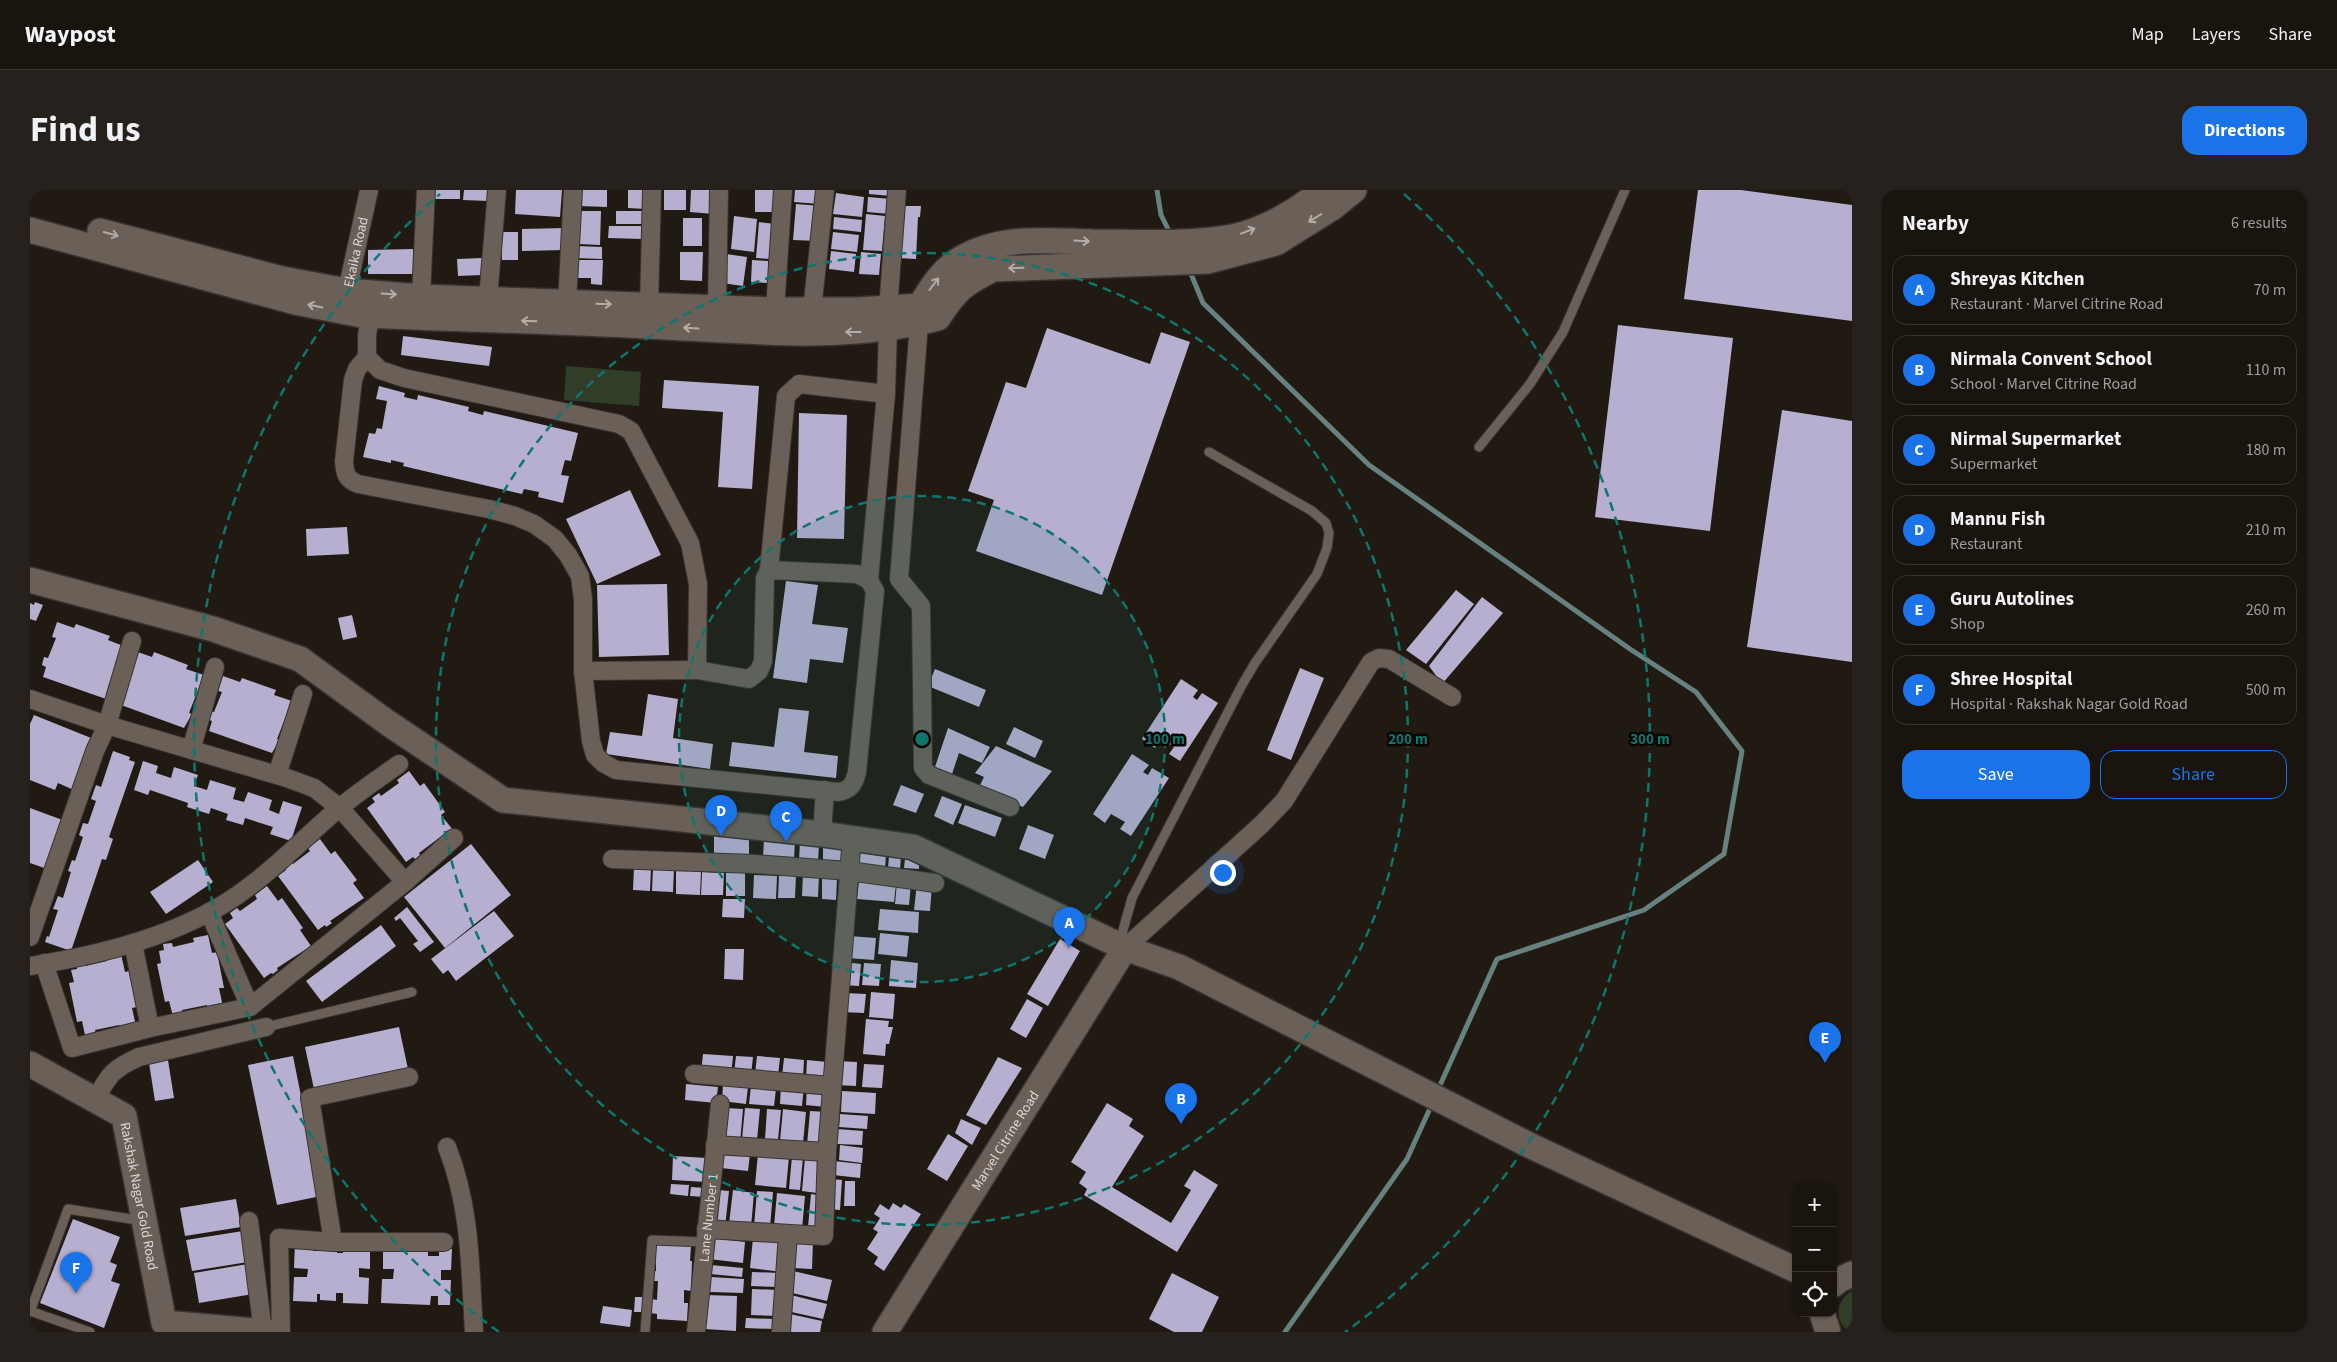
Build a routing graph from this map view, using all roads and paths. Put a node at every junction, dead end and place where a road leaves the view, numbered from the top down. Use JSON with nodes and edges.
{"nodes":[{"id":1,"x":369,"y":190,"type":"edge"},
{"id":2,"x":426,"y":190,"type":"edge"},
{"id":3,"x":497,"y":190,"type":"edge"},
{"id":4,"x":573,"y":190,"type":"edge"},
{"id":5,"x":652,"y":190,"type":"edge"},
{"id":6,"x":719,"y":190,"type":"edge"},
{"id":7,"x":783,"y":190,"type":"edge"},
{"id":8,"x":825,"y":190,"type":"edge"},
{"id":9,"x":897,"y":190,"type":"edge"},
{"id":10,"x":1322,"y":190,"type":"edge"},
{"id":11,"x":1354,"y":190,"type":"edge"},
{"id":12,"x":1626,"y":190,"type":"edge"},
{"id":13,"x":30,"y":213,"type":"edge"},
{"id":14,"x":30,"y":230,"type":"edge"},
{"id":15,"x":1205,"y":250,"type":"junction"},
{"id":16,"x":421,"y":297,"type":"junction"},
{"id":17,"x":488,"y":299,"type":"junction"},
{"id":18,"x":567,"y":303,"type":"junction"},
{"id":19,"x":649,"y":306,"type":"junction"},
{"id":20,"x":354,"y":307,"type":"junction"},
{"id":21,"x":717,"y":308,"type":"junction"},
{"id":22,"x":775,"y":310,"type":"junction"},
{"id":23,"x":812,"y":310,"type":"junction"},
{"id":24,"x":920,"y":315,"type":"junction"},
{"id":25,"x":888,"y":319,"type":"junction"},
{"id":26,"x":367,"y":357,"type":"junction"},
{"id":27,"x":886,"y":394,"type":"junction"},
{"id":28,"x":1479,"y":447,"type":"dead end"},
{"id":29,"x":1209,"y":452,"type":"dead end"},
{"id":30,"x":769,"y":570,"type":"junction"},
{"id":31,"x":30,"y":580,"type":"edge"},
{"id":32,"x":869,"y":580,"type":"junction"},
{"id":33,"x":132,"y":641,"type":"dead end"},
{"id":34,"x":216,"y":667,"type":"dead end"},
{"id":35,"x":697,"y":670,"type":"junction"},
{"id":36,"x":583,"y":671,"type":"junction"},
{"id":37,"x":303,"y":694,"type":"dead end"},
{"id":38,"x":1452,"y":697,"type":"dead end"},
{"id":39,"x":30,"y":699,"type":"edge"},
{"id":40,"x":107,"y":725,"type":"junction"},
{"id":41,"x":191,"y":750,"type":"junction"},
{"id":42,"x":399,"y":764,"type":"dead end"},
{"id":43,"x":277,"y":775,"type":"junction"},
{"id":44,"x":825,"y":790,"type":"junction"},
{"id":45,"x":1010,"y":807,"type":"dead end"},
{"id":46,"x":340,"y":808,"type":"junction"},
{"id":47,"x":822,"y":834,"type":"junction"},
{"id":48,"x":852,"y":837,"type":"junction"},
{"id":49,"x":454,"y":838,"type":"dead end"},
{"id":50,"x":612,"y":859,"type":"dead end"},
{"id":51,"x":849,"y":871,"type":"junction"},
{"id":52,"x":405,"y":882,"type":"junction"},
{"id":53,"x":935,"y":883,"type":"dead end"},
{"id":54,"x":36,"y":897,"type":"edge"},
{"id":55,"x":209,"y":912,"type":"junction"},
{"id":56,"x":30,"y":937,"type":"edge"},
{"id":57,"x":133,"y":943,"type":"junction"},
{"id":58,"x":1126,"y":946,"type":"junction"},
{"id":59,"x":37,"y":964,"type":"edge"},
{"id":60,"x":412,"y":992,"type":"dead end"},
{"id":61,"x":250,"y":1007,"type":"junction"},
{"id":62,"x":266,"y":1027,"type":"joint"},
{"id":63,"x":150,"y":1028,"type":"junction"},
{"id":64,"x":30,"y":1064,"type":"edge"},
{"id":65,"x":694,"y":1074,"type":"dead end"},
{"id":66,"x":409,"y":1077,"type":"dead end"},
{"id":67,"x":832,"y":1086,"type":"junction"},
{"id":68,"x":95,"y":1100,"type":"junction"},
{"id":69,"x":720,"y":1104,"type":"dead end"},
{"id":70,"x":716,"y":1145,"type":"junction"},
{"id":71,"x":447,"y":1147,"type":"dead end"},
{"id":72,"x":827,"y":1152,"type":"junction"},
{"id":73,"x":145,"y":1221,"type":"junction"},
{"id":74,"x":249,"y":1221,"type":"dead end"},
{"id":75,"x":788,"y":1234,"type":"junction"},
{"id":76,"x":706,"y":1236,"type":"junction"},
{"id":77,"x":332,"y":1242,"type":"junction"},
{"id":78,"x":444,"y":1242,"type":"dead end"},
{"id":79,"x":1792,"y":1268,"type":"edge"},
{"id":80,"x":1852,"y":1274,"type":"edge"},
{"id":81,"x":1837,"y":1282,"type":"edge"},
{"id":82,"x":30,"y":1311,"type":"edge"},
{"id":83,"x":163,"y":1328,"type":"edge"},
{"id":84,"x":90,"y":1332,"type":"edge"},
{"id":85,"x":263,"y":1332,"type":"edge"},
{"id":86,"x":267,"y":1332,"type":"edge"},
{"id":87,"x":281,"y":1332,"type":"edge"},
{"id":88,"x":474,"y":1332,"type":"edge"},
{"id":89,"x":646,"y":1332,"type":"edge"},
{"id":90,"x":696,"y":1332,"type":"edge"},
{"id":91,"x":781,"y":1332,"type":"edge"},
{"id":92,"x":885,"y":1332,"type":"edge"}],
"edges":[{"from":1,"to":20,"type":"street","name":"Ekaika Road"},
{"from":2,"to":16,"type":"street"},
{"from":3,"to":17,"type":"street"},
{"from":4,"to":18,"type":"street"},
{"from":5,"to":19,"type":"street"},
{"from":6,"to":21,"type":"street"},
{"from":7,"to":22,"type":"street"},
{"from":8,"to":23,"type":"street"},
{"from":9,"to":25,"type":"street"},
{"from":15,"to":10,"type":"street","one_way":true},
{"from":11,"to":15,"type":"street","one_way":true},
{"from":12,"to":28,"type":"lane"},
{"from":13,"to":20,"type":"street","one_way":true},
{"from":20,"to":14,"type":"street","one_way":true},
{"from":15,"to":24,"type":"street"},
{"from":16,"to":17,"type":"street"},
{"from":20,"to":16,"type":"street","one_way":true},
{"from":17,"to":18,"type":"street"},
{"from":18,"to":19,"type":"street","one_way":true},
{"from":19,"to":21,"type":"street"},
{"from":25,"to":20,"type":"street","one_way":true},
{"from":20,"to":26,"type":"street","name":"Ekaika Road"},
{"from":21,"to":22,"type":"street"},
{"from":22,"to":23,"type":"street"},
{"from":23,"to":25,"type":"street"},
{"from":24,"to":25,"type":"street"},
{"from":24,"to":45,"type":"street"},
{"from":25,"to":27,"type":"street"},
{"from":26,"to":35,"type":"street"},
{"from":26,"to":36,"type":"street"},
{"from":27,"to":30,"type":"street"},
{"from":27,"to":32,"type":"street"},
{"from":29,"to":58,"type":"lane"},
{"from":30,"to":32,"type":"street"},
{"from":30,"to":35,"type":"street"},
{"from":31,"to":47,"type":"street"},
{"from":32,"to":44,"type":"street"},
{"from":33,"to":40,"type":"street"},
{"from":34,"to":41,"type":"street"},
{"from":35,"to":36,"type":"street"},
{"from":36,"to":44,"type":"street"},
{"from":37,"to":43,"type":"street"},
{"from":38,"to":58,"type":"street"},
{"from":39,"to":40,"type":"street"},
{"from":40,"to":41,"type":"street"},
{"from":40,"to":54,"type":"street"},
{"from":41,"to":43,"type":"street"},
{"from":42,"to":46,"type":"street"},
{"from":43,"to":46,"type":"street"},
{"from":44,"to":47,"type":"street"},
{"from":46,"to":52,"type":"street"},
{"from":46,"to":55,"type":"street"},
{"from":47,"to":48,"type":"street"},
{"from":48,"to":51,"type":"street"},
{"from":48,"to":58,"type":"street"},
{"from":49,"to":52,"type":"street"},
{"from":50,"to":51,"type":"street"},
{"from":51,"to":53,"type":"street"},
{"from":51,"to":67,"type":"street"},
{"from":52,"to":61,"type":"street"},
{"from":54,"to":56,"type":"street"},
{"from":55,"to":57,"type":"street"},
{"from":55,"to":61,"type":"street"},
{"from":57,"to":59,"type":"street"},
{"from":57,"to":63,"type":"street"},
{"from":58,"to":79,"type":"street"},
{"from":58,"to":92,"type":"street","name":"Marvel Citrine Road"},
{"from":59,"to":63,"type":"street"},
{"from":60,"to":62,"type":"lane"},
{"from":61,"to":63,"type":"street"},
{"from":62,"to":68,"type":"street"},
{"from":64,"to":68,"type":"street","name":"Rakshak Nagar Gold Road"},
{"from":65,"to":67,"type":"street"},
{"from":66,"to":77,"type":"street"},
{"from":67,"to":72,"type":"street"},
{"from":68,"to":73,"type":"street","name":"Rakshak Nagar Gold Road"},
{"from":69,"to":70,"type":"street","name":"Lane Number 1"},
{"from":70,"to":72,"type":"street"},
{"from":70,"to":76,"type":"street","name":"Lane Number 1"},
{"from":71,"to":88,"type":"street"},
{"from":72,"to":75,"type":"street"},
{"from":73,"to":82,"type":"lane"},
{"from":73,"to":83,"type":"street","name":"Rakshak Nagar Gold Road"},
{"from":74,"to":85,"type":"street"},
{"from":75,"to":76,"type":"street"},
{"from":75,"to":91,"type":"street"},
{"from":76,"to":89,"type":"lane"},
{"from":76,"to":90,"type":"street","name":"Lane Number 1"},
{"from":77,"to":78,"type":"street"},
{"from":77,"to":87,"type":"street"},
{"from":80,"to":81,"type":"street"},
{"from":82,"to":84,"type":"lane"},
{"from":83,"to":85,"type":"street"},
{"from":85,"to":86,"type":"street"}]}
